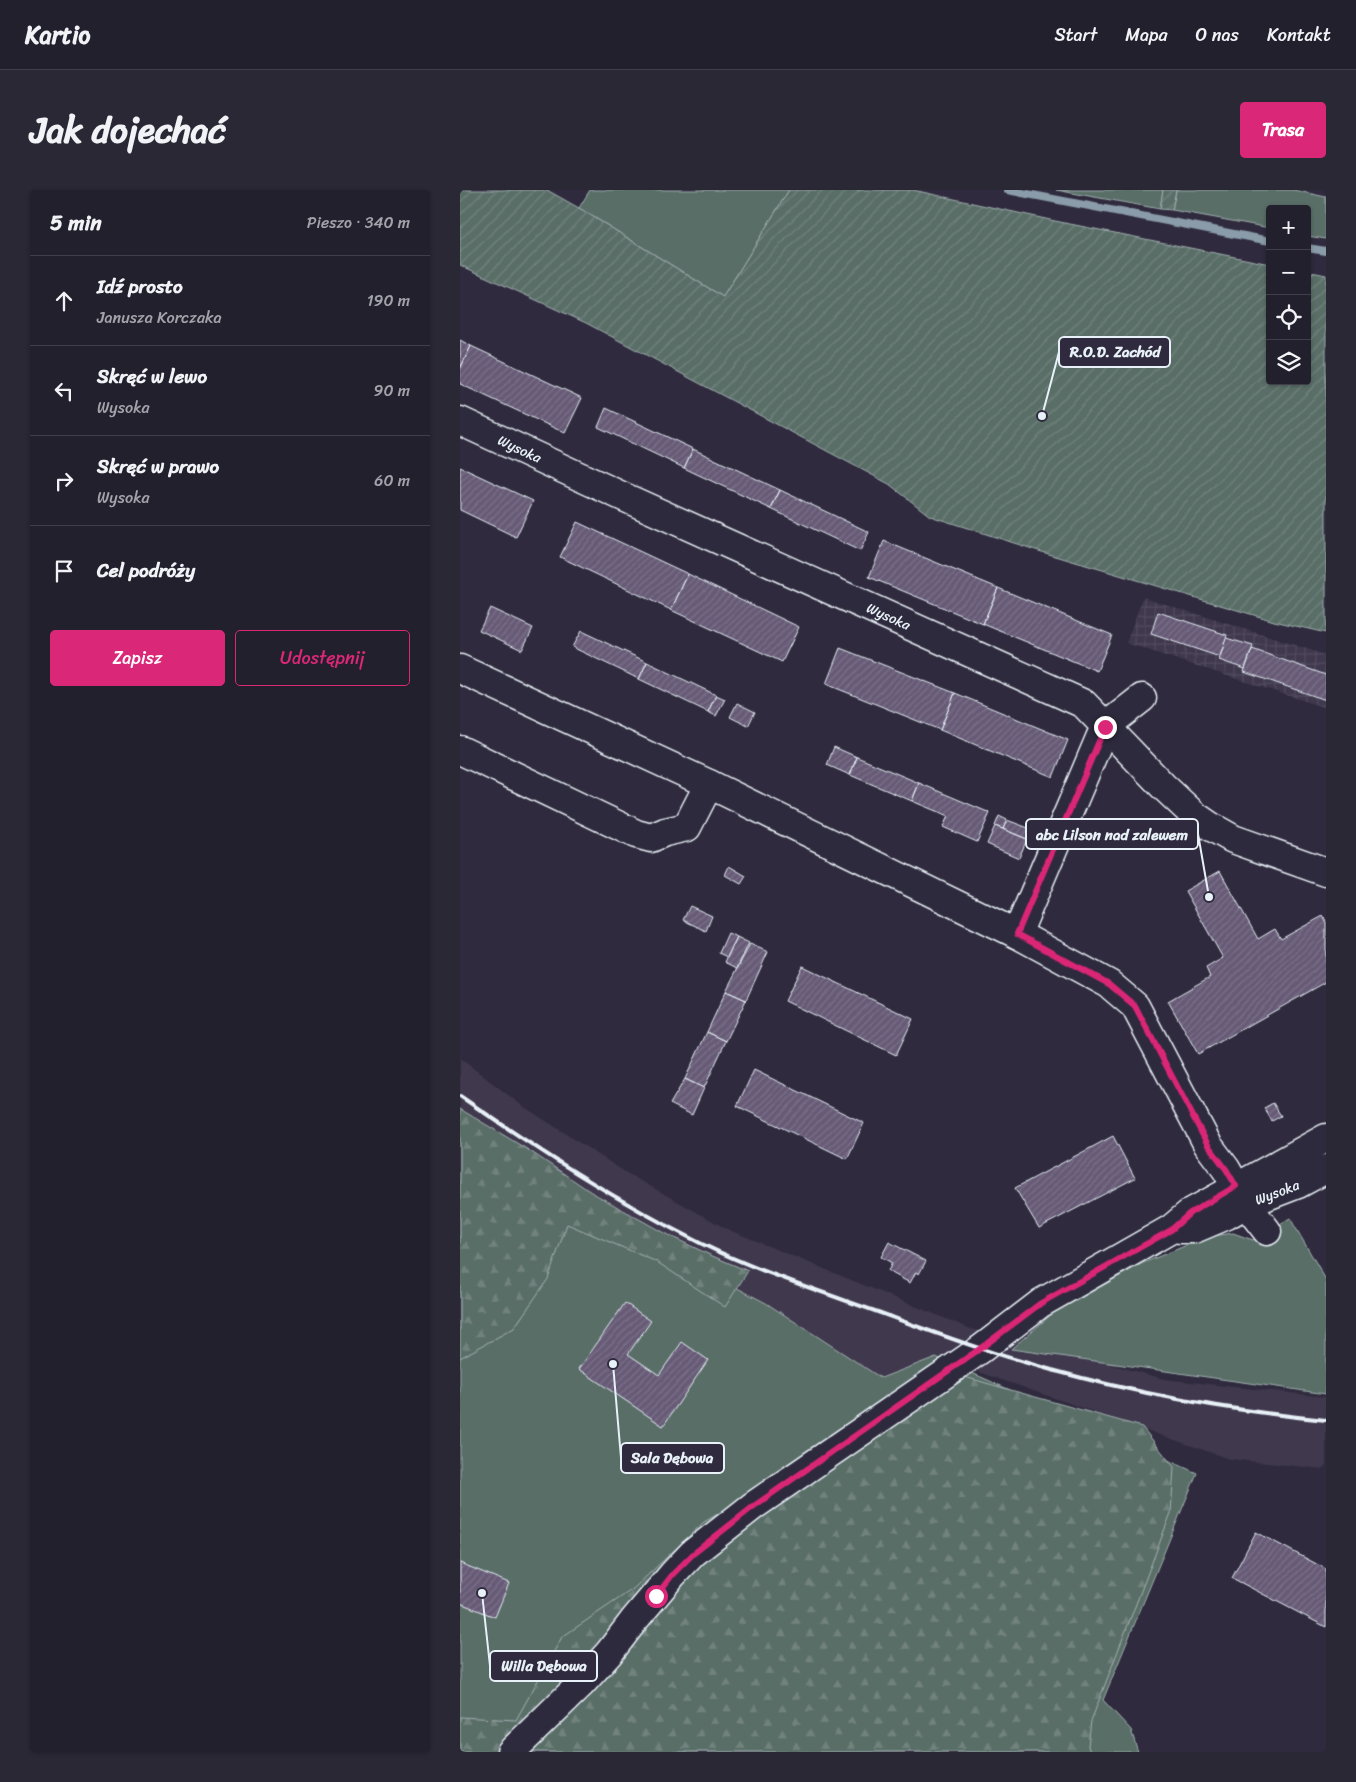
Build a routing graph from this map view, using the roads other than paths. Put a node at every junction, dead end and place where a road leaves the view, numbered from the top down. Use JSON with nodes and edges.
{"nodes":[{"id":1,"x":460,"y":421,"type":"edge"},
{"id":2,"x":460,"y":669,"type":"edge"},
{"id":3,"x":1142,"y":698,"type":"dead end"},
{"id":4,"x":1105,"y":727,"type":"junction"},
{"id":5,"x":460,"y":750,"type":"edge"},
{"id":6,"x":709,"y":784,"type":"junction"},
{"id":7,"x":1326,"y":872,"type":"edge"},
{"id":8,"x":1017,"y":934,"type":"junction"},
{"id":9,"x":1326,"y":1138,"type":"edge"},
{"id":10,"x":1326,"y":1169,"type":"edge"},
{"id":11,"x":1241,"y":1195,"type":"junction"},
{"id":12,"x":1268,"y":1231,"type":"dead end"},
{"id":13,"x":512,"y":1752,"type":"edge"}],
"edges":[{"from":1,"to":4,"type":"street","name":"Wysoka"},
{"from":2,"to":6,"type":"street","name":"Wysoka"},
{"from":3,"to":4,"type":"street"},
{"from":4,"to":7,"type":"street","name":"Wysoka"},
{"from":4,"to":8,"type":"street"},
{"from":5,"to":6,"type":"street"},
{"from":6,"to":8,"type":"street","name":"Wysoka"},
{"from":8,"to":11,"type":"street","name":"Wysoka"},
{"from":9,"to":11,"type":"street","name":"Wysoka"},
{"from":10,"to":11,"type":"street","name":"Wysoka"},
{"from":11,"to":12,"type":"street"},
{"from":11,"to":13,"type":"street"}]}
